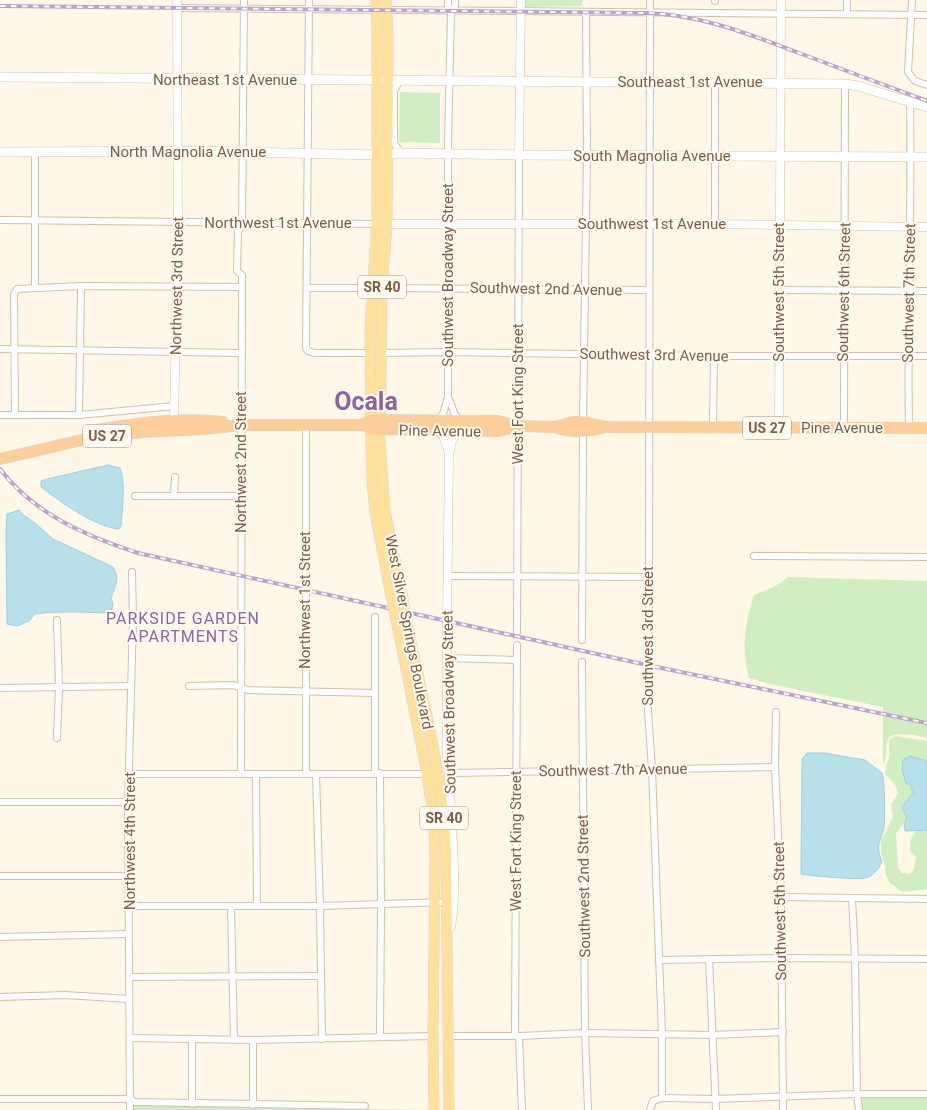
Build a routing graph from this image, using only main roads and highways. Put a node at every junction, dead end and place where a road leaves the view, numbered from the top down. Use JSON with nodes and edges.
{"nodes":[{"id":1,"x":381,"y":5,"type":"edge"},
{"id":2,"x":0,"y":77,"type":"edge"},
{"id":3,"x":377,"y":80,"type":"junction"},
{"id":4,"x":388,"y":80,"type":"junction"},
{"id":5,"x":450,"y":81,"type":"joint"},
{"id":6,"x":927,"y":107,"type":"edge"},
{"id":7,"x":0,"y":152,"type":"edge"},
{"id":8,"x":387,"y":154,"type":"junction"},
{"id":9,"x":376,"y":155,"type":"junction"},
{"id":10,"x":927,"y":157,"type":"edge"},
{"id":11,"x":382,"y":224,"type":"junction"},
{"id":12,"x":377,"y":288,"type":"junction"},
{"id":13,"x":242,"y":425,"type":"junction"},
{"id":14,"x":373,"y":425,"type":"junction"},
{"id":15,"x":927,"y":428,"type":"edge"},
{"id":16,"x":7,"y":452,"type":"edge"},
{"id":17,"x":0,"y":459,"type":"edge"},
{"id":18,"x":434,"y":963,"type":"junction"},
{"id":19,"x":433,"y":1036,"type":"junction"},
{"id":20,"x":447,"y":1036,"type":"junction"},
{"id":21,"x":448,"y":1108,"type":"edge"},
{"id":22,"x":434,"y":1110,"type":"edge"}],
"edges":[{"from":1,"to":3,"type":"main road","number":"SR 40"},
{"from":1,"to":4,"type":"main road","number":"SR 40"},
{"from":2,"to":3,"type":"main road","name":"Northeast 1st Avenue"},
{"from":3,"to":4,"type":"main road","name":"Northeast 1st Avenue"},
{"from":3,"to":9,"type":"main road","number":"SR 40"},
{"from":4,"to":5,"type":"main road","name":"Northeast 1st Avenue"},
{"from":4,"to":8,"type":"main road","number":"SR 40"},
{"from":5,"to":6,"type":"main road","name":"Southeast 1st Avenue"},
{"from":7,"to":9,"type":"main road","name":"North Magnolia Avenue"},
{"from":8,"to":9,"type":"main road","name":"South Magnolia Avenue"},
{"from":8,"to":10,"type":"main road","name":"South Magnolia Avenue"},
{"from":8,"to":11,"type":"main road","name":"West Silver Springs Boulevard","number":"SR 40"},
{"from":9,"to":11,"type":"main road","name":"West Silver Springs Boulevard","number":"SR 40"},
{"from":11,"to":12,"type":"main road","name":"West Silver Springs Boulevard","number":"SR 40"},
{"from":11,"to":12,"type":"main road","name":"West Silver Springs Boulevard","number":"SR 40"},
{"from":12,"to":14,"type":"main road","name":"West Silver Springs Boulevard","number":"SR 40"},
{"from":12,"to":14,"type":"main road","name":"West Silver Springs Boulevard","number":"SR 40"},
{"from":13,"to":14,"type":"highway","name":"Pine Avenue","number":"US 27"},
{"from":13,"to":16,"type":"highway","name":"Pine Avenue","number":"US 27"},
{"from":13,"to":16,"type":"highway","name":"Pine Avenue","number":"US 27"},
{"from":14,"to":15,"type":"highway","name":"Pine Avenue","number":"US 27"},
{"from":14,"to":18,"type":"main road","name":"West Silver Springs Boulevard","number":"SR 40","bridge":true},
{"from":14,"to":20,"type":"main road","name":"West Silver Springs Boulevard","number":"SR 40","bridge":true},
{"from":16,"to":17,"type":"highway","name":"Pine Avenue","number":"US 27"},
{"from":18,"to":19,"type":"main road","name":"West Silver Springs Boulevard","number":"SR 40"},
{"from":18,"to":20,"type":"main road"},
{"from":19,"to":21,"type":"main road"},
{"from":19,"to":22,"type":"main road","name":"West Silver Springs Boulevard","number":"SR 40"},
{"from":20,"to":21,"type":"main road","name":"West Silver Springs Boulevard","number":"SR 40"}]}
